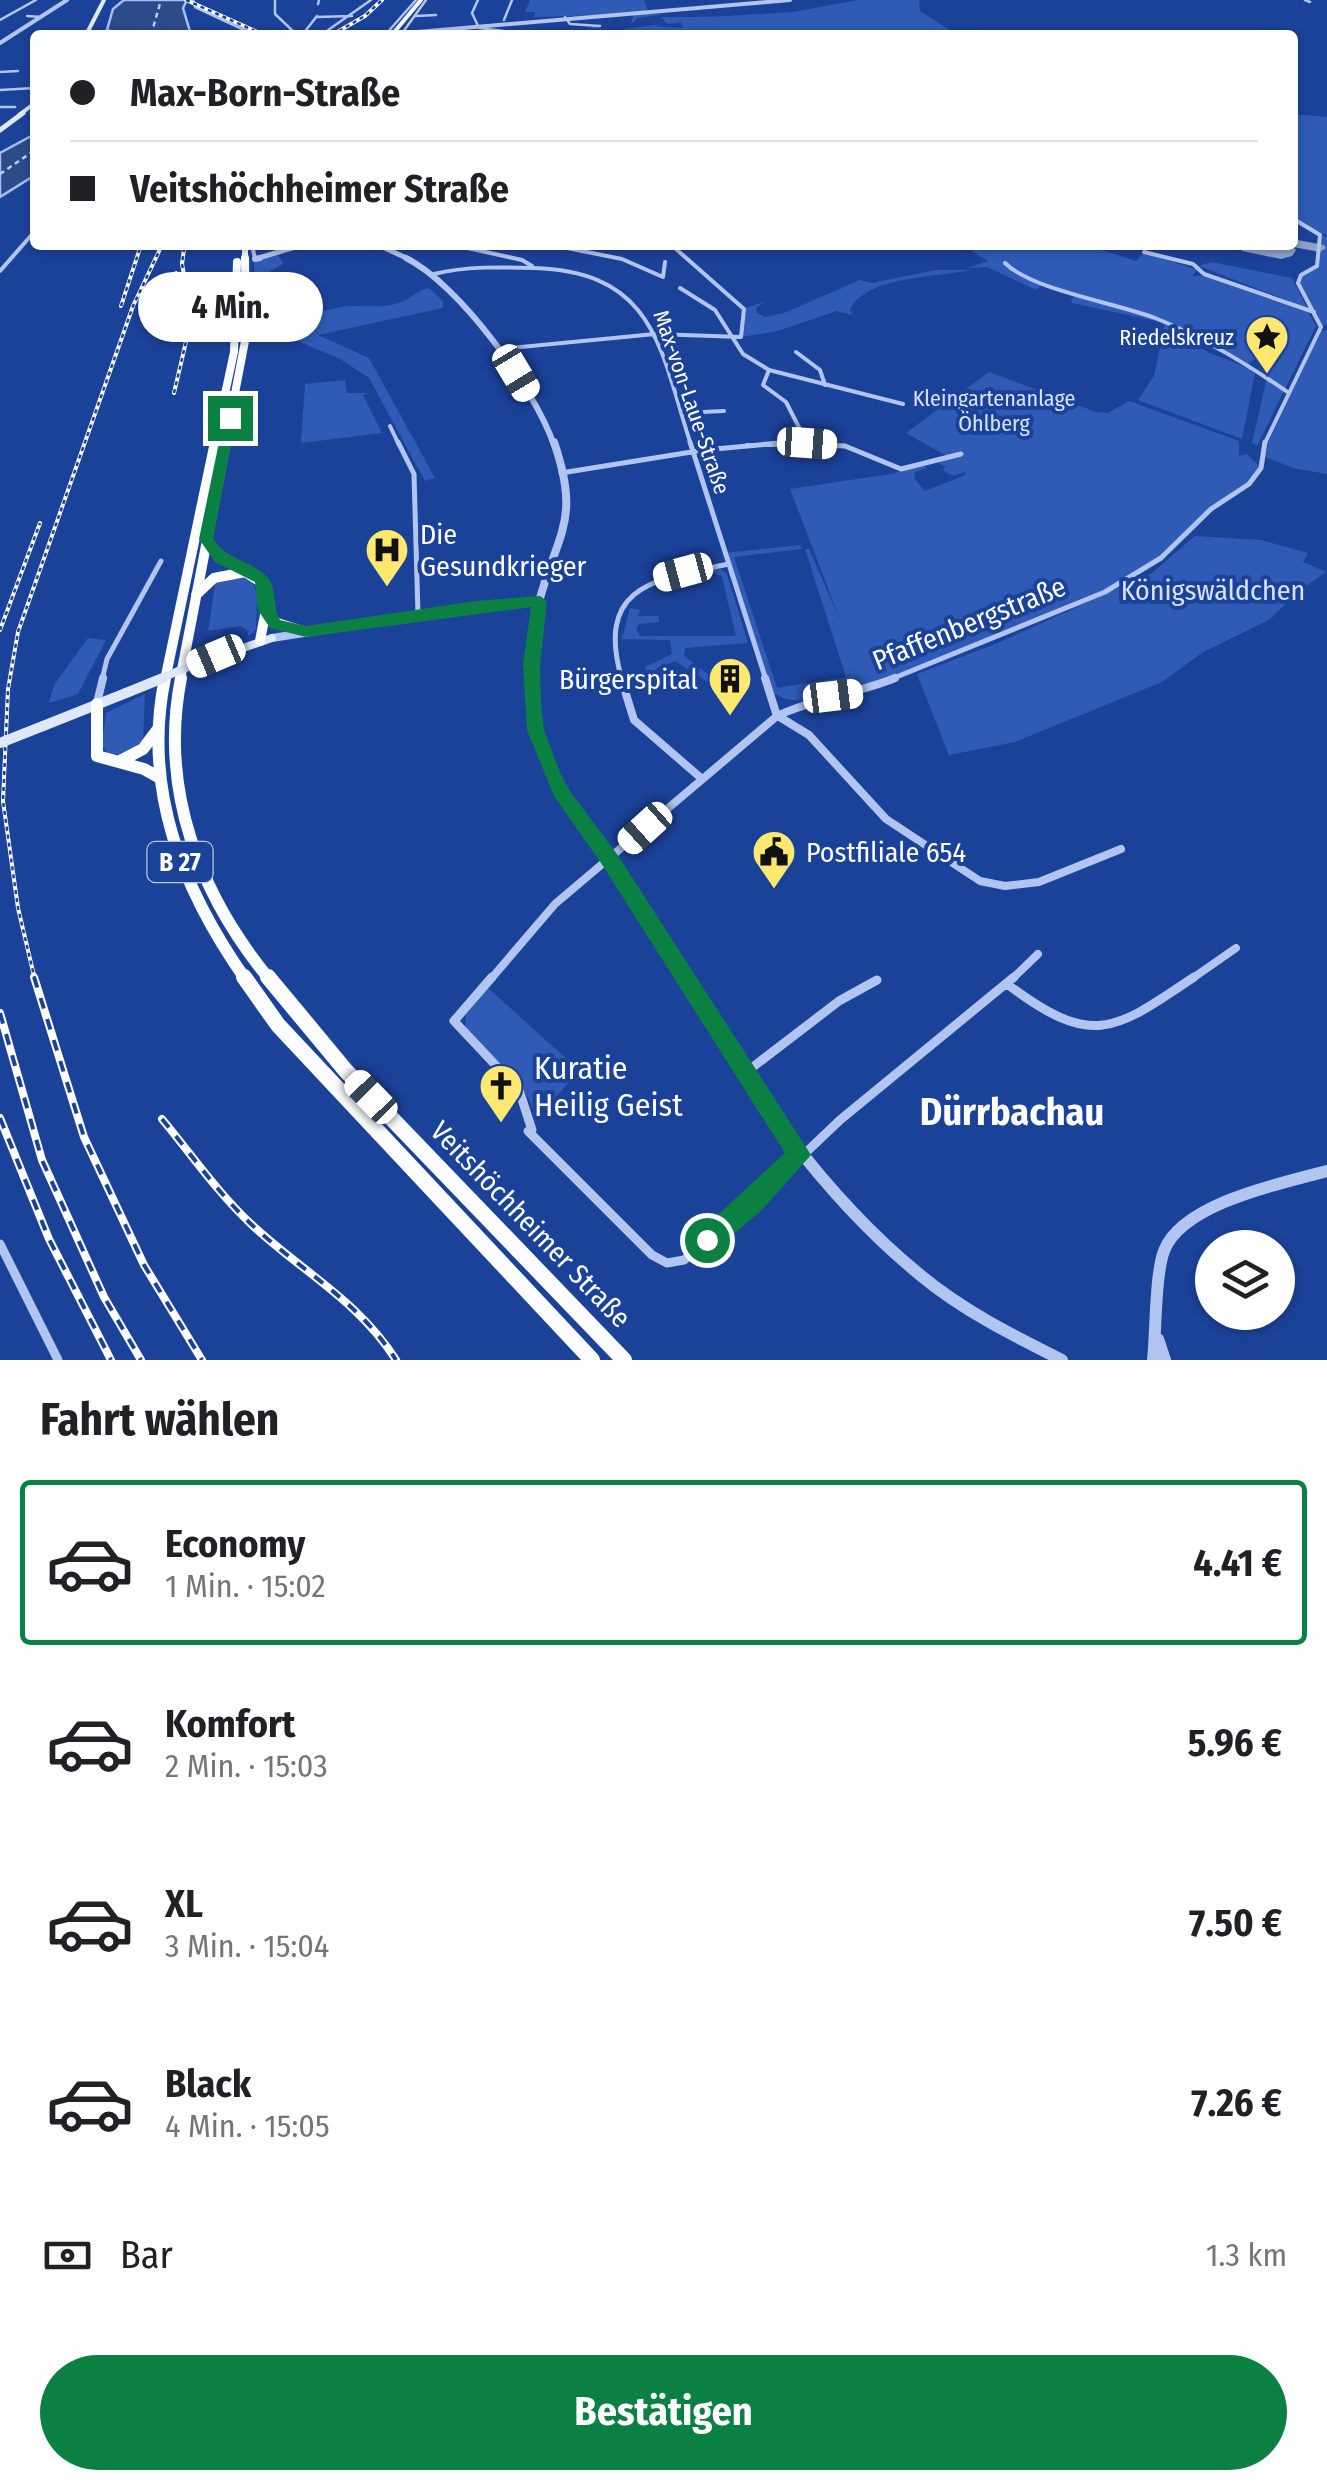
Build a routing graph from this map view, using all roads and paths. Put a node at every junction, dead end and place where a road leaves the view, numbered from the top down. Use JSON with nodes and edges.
{"nodes":[{"id":1,"x":36,"y":0,"type":"edge"},
{"id":2,"x":67,"y":0,"type":"edge"},
{"id":3,"x":104,"y":0,"type":"edge"},
{"id":4,"x":194,"y":0,"type":"edge"},
{"id":5,"x":275,"y":0,"type":"edge"},
{"id":6,"x":370,"y":0,"type":"edge"},
{"id":7,"x":421,"y":0,"type":"edge"},
{"id":8,"x":478,"y":0,"type":"edge"},
{"id":9,"x":512,"y":0,"type":"edge"},
{"id":10,"x":786,"y":0,"type":"edge"},
{"id":11,"x":436,"y":14,"type":"dead end"},
{"id":12,"x":353,"y":16,"type":"junction"},
{"id":13,"x":415,"y":16,"type":"junction"},
{"id":14,"x":565,"y":16,"type":"junction"},
{"id":15,"x":41,"y":17,"type":"junction"},
{"id":16,"x":0,"y":20,"type":"edge"},
{"id":17,"x":504,"y":20,"type":"junction"},
{"id":18,"x":475,"y":23,"type":"junction"},
{"id":19,"x":18,"y":24,"type":"dead end"},
{"id":20,"x":592,"y":26,"type":"dead end"},
{"id":21,"x":89,"y":30,"type":"edge"},
{"id":22,"x":244,"y":30,"type":"edge"},
{"id":23,"x":293,"y":30,"type":"edge"},
{"id":24,"x":301,"y":30,"type":"edge"},
{"id":25,"x":329,"y":30,"type":"edge"},
{"id":26,"x":395,"y":30,"type":"edge"},
{"id":27,"x":395,"y":30,"type":"edge"},
{"id":28,"x":396,"y":30,"type":"edge"},
{"id":29,"x":436,"y":30,"type":"edge"},
{"id":30,"x":486,"y":30,"type":"edge"},
{"id":31,"x":8,"y":38,"type":"joint"},
{"id":32,"x":0,"y":43,"type":"edge"},
{"id":33,"x":18,"y":71,"type":"dead end"},
{"id":34,"x":0,"y":72,"type":"edge"},
{"id":35,"x":30,"y":88,"type":"edge"},
{"id":36,"x":16,"y":89,"type":"junction"},
{"id":37,"x":0,"y":90,"type":"edge"},
{"id":38,"x":30,"y":92,"type":"edge"},
{"id":39,"x":26,"y":95,"type":"dead end"},
{"id":40,"x":10,"y":96,"type":"dead end"},
{"id":41,"x":0,"y":107,"type":"edge"},
{"id":42,"x":15,"y":107,"type":"dead end"},
{"id":43,"x":30,"y":107,"type":"edge"},
{"id":44,"x":0,"y":130,"type":"edge"},
{"id":45,"x":1298,"y":222,"type":"edge"},
{"id":46,"x":30,"y":237,"type":"edge"},
{"id":47,"x":244,"y":250,"type":"edge"},
{"id":48,"x":249,"y":250,"type":"edge"},
{"id":49,"x":285,"y":250,"type":"edge"},
{"id":50,"x":388,"y":250,"type":"edge"},
{"id":51,"x":477,"y":250,"type":"edge"},
{"id":52,"x":601,"y":250,"type":"edge"},
{"id":53,"x":678,"y":250,"type":"edge"},
{"id":54,"x":1144,"y":252,"type":"dead end"},
{"id":55,"x":255,"y":259,"type":"junction"},
{"id":56,"x":665,"y":262,"type":"dead end"},
{"id":57,"x":1005,"y":263,"type":"dead end"},
{"id":58,"x":532,"y":267,"type":"junction"},
{"id":59,"x":0,"y":272,"type":"edge"},
{"id":60,"x":434,"y":274,"type":"junction"},
{"id":61,"x":241,"y":278,"type":"junction"},
{"id":62,"x":680,"y":288,"type":"dead end"},
{"id":63,"x":1314,"y":312,"type":"junction"},
{"id":64,"x":1324,"y":328,"type":"edge"},
{"id":65,"x":655,"y":334,"type":"junction"},
{"id":66,"x":733,"y":339,"type":"junction"},
{"id":67,"x":497,"y":349,"type":"junction"},
{"id":68,"x":796,"y":352,"type":"dead end"},
{"id":69,"x":769,"y":370,"type":"junction"},
{"id":70,"x":825,"y":385,"type":"junction"},
{"id":71,"x":1289,"y":393,"type":"junction"},
{"id":72,"x":903,"y":404,"type":"dead end"},
{"id":73,"x":724,"y":412,"type":"dead end"},
{"id":74,"x":681,"y":413,"type":"junction"},
{"id":75,"x":390,"y":426,"type":"dead end"},
{"id":76,"x":807,"y":443,"type":"junction"},
{"id":77,"x":694,"y":454,"type":"junction"},
{"id":78,"x":960,"y":454,"type":"dead end"},
{"id":79,"x":561,"y":473,"type":"junction"},
{"id":80,"x":206,"y":539,"type":"junction"},
{"id":81,"x":161,"y":561,"type":"dead end"},
{"id":82,"x":728,"y":564,"type":"junction"},
{"id":83,"x":249,"y":572,"type":"junction"},
{"id":84,"x":194,"y":598,"type":"junction"},
{"id":85,"x":540,"y":601,"type":"junction"},
{"id":86,"x":268,"y":616,"type":"junction"},
{"id":87,"x":418,"y":616,"type":"junction"},
{"id":88,"x":306,"y":632,"type":"junction"},
{"id":89,"x":266,"y":639,"type":"junction"},
{"id":90,"x":97,"y":704,"type":"junction"},
{"id":91,"x":777,"y":716,"type":"junction"},
{"id":92,"x":158,"y":730,"type":"junction"},
{"id":93,"x":0,"y":743,"type":"edge"},
{"id":94,"x":114,"y":762,"type":"junction"},
{"id":95,"x":160,"y":778,"type":"junction"},
{"id":96,"x":701,"y":778,"type":"junction"},
{"id":97,"x":1120,"y":850,"type":"dead end"},
{"id":98,"x":610,"y":860,"type":"junction"},
{"id":99,"x":1236,"y":948,"type":"dead end"},
{"id":100,"x":1038,"y":954,"type":"dead end"},
{"id":101,"x":878,"y":980,"type":"dead end"},
{"id":102,"x":1007,"y":984,"type":"junction"},
{"id":103,"x":744,"y":1074,"type":"junction"},
{"id":104,"x":800,"y":1155,"type":"junction"},
{"id":105,"x":1327,"y":1170,"type":"edge"},
{"id":106,"x":0,"y":1244,"type":"edge"},
{"id":107,"x":1157,"y":1336,"type":"junction"},
{"id":108,"x":58,"y":1360,"type":"edge"},
{"id":109,"x":592,"y":1360,"type":"edge"},
{"id":110,"x":624,"y":1360,"type":"edge"},
{"id":111,"x":1062,"y":1360,"type":"edge"},
{"id":112,"x":1153,"y":1360,"type":"edge"},
{"id":113,"x":1165,"y":1360,"type":"edge"}],
"edges":[{"from":1,"to":16,"type":"street"},
{"from":2,"to":15,"type":"street"},
{"from":3,"to":21,"type":"main road"},
{"from":4,"to":22,"type":"street"},
{"from":5,"to":23,"type":"street"},
{"from":6,"to":12,"type":"street"},
{"from":7,"to":13,"type":"street"},
{"from":7,"to":26,"type":"main road"},
{"from":7,"to":27,"type":"street"},
{"from":8,"to":18,"type":"street"},
{"from":9,"to":17,"type":"street"},
{"from":10,"to":14,"type":"street"},
{"from":11,"to":13,"type":"street"},
{"from":12,"to":24,"type":"street"},
{"from":12,"to":25,"type":"street"},
{"from":13,"to":28,"type":"street"},
{"from":14,"to":17,"type":"street"},
{"from":14,"to":20,"type":"street"},
{"from":15,"to":19,"type":"street"},
{"from":15,"to":31,"type":"street"},
{"from":17,"to":18,"type":"street"},
{"from":18,"to":29,"type":"street"},
{"from":18,"to":30,"type":"street"},
{"from":31,"to":32,"type":"street"},
{"from":33,"to":34,"type":"street"},
{"from":35,"to":36,"type":"street"},
{"from":36,"to":37,"type":"street"},
{"from":36,"to":40,"type":"street"},
{"from":38,"to":39,"type":"street"},
{"from":41,"to":42,"type":"street"},
{"from":43,"to":44,"type":"main road"},
{"from":45,"to":63,"type":"street"},
{"from":46,"to":59,"type":"street"},
{"from":47,"to":61,"type":"highway","name":"Veitshöchheimer Straße","number":"B 27"},
{"from":48,"to":55,"type":"street","name":"Veitshöchheimer Straße"},
{"from":49,"to":55,"type":"street"},
{"from":50,"to":60,"type":"street"},
{"from":51,"to":58,"type":"street"},
{"from":52,"to":56,"type":"street"},
{"from":53,"to":66,"type":"street"},
{"from":54,"to":63,"type":"street"},
{"from":55,"to":61,"type":"highway"},
{"from":57,"to":71,"type":"street"},
{"from":58,"to":60,"type":"street","name":"Max-von-Laue-Straße"},
{"from":58,"to":65,"type":"street","name":"Max-von-Laue-Straße"},
{"from":60,"to":67,"type":"street"},
{"from":61,"to":80,"type":"highway","name":"Veitshöchheimer Straße","number":"B 27"},
{"from":61,"to":92,"type":"highway","name":"Veitshöchheimer Straße","number":"B 27"},
{"from":62,"to":66,"type":"street"},
{"from":63,"to":64,"type":"street"},
{"from":64,"to":71,"type":"street","name":"Pfaffenbergstraße"},
{"from":65,"to":66,"type":"street"},
{"from":65,"to":67,"type":"street"},
{"from":65,"to":74,"type":"street","name":"Max-von-Laue-Straße"},
{"from":66,"to":69,"type":"street"},
{"from":67,"to":79,"type":"street"},
{"from":68,"to":70,"type":"street"},
{"from":69,"to":70,"type":"street"},
{"from":69,"to":76,"type":"street"},
{"from":70,"to":72,"type":"street"},
{"from":71,"to":91,"type":"street","name":"Pfaffenbergstraße"},
{"from":73,"to":74,"type":"street"},
{"from":74,"to":77,"type":"street","name":"Max-von-Laue-Straße"},
{"from":75,"to":87,"type":"street"},
{"from":76,"to":77,"type":"street"},
{"from":76,"to":78,"type":"street"},
{"from":77,"to":79,"type":"street"},
{"from":77,"to":82,"type":"street","name":"Max-von-Laue-Straße"},
{"from":79,"to":85,"type":"street"},
{"from":80,"to":83,"type":"highway"},
{"from":80,"to":84,"type":"highway","name":"Veitshöchheimer Straße","number":"B 27"},
{"from":81,"to":90,"type":"street"},
{"from":82,"to":91,"type":"street","name":"Max-von-Laue-Straße"},
{"from":82,"to":96,"type":"street"},
{"from":83,"to":84,"type":"highway"},
{"from":83,"to":86,"type":"highway"},
{"from":84,"to":110,"type":"highway","name":"Veitshöchheimer Straße","number":"B 27"},
{"from":85,"to":87,"type":"street"},
{"from":85,"to":98,"type":"street"},
{"from":86,"to":88,"type":"highway"},
{"from":86,"to":89,"type":"highway"},
{"from":87,"to":88,"type":"street"},
{"from":88,"to":89,"type":"street"},
{"from":89,"to":90,"type":"main road","bridge":true},
{"from":90,"to":93,"type":"main road","bridge":true},
{"from":90,"to":94,"type":"highway"},
{"from":91,"to":96,"type":"street","name":"Pfaffenbergstraße"},
{"from":91,"to":97,"type":"street"},
{"from":92,"to":94,"type":"highway"},
{"from":92,"to":95,"type":"highway","name":"Veitshöchheimer Straße","number":"B 27"},
{"from":94,"to":95,"type":"highway"},
{"from":95,"to":109,"type":"highway","name":"Veitshöchheimer Straße","number":"B 27"},
{"from":96,"to":98,"type":"street","name":"Pfaffenbergstraße"},
{"from":98,"to":103,"type":"street"},
{"from":98,"to":104,"type":"street","name":"Pfaffenbergstraße"},
{"from":99,"to":102,"type":"street"},
{"from":100,"to":102,"type":"street"},
{"from":101,"to":103,"type":"street"},
{"from":102,"to":104,"type":"street"},
{"from":103,"to":104,"type":"street"},
{"from":104,"to":111,"type":"street"},
{"from":105,"to":107,"type":"street"},
{"from":106,"to":108,"type":"street"},
{"from":107,"to":112,"type":"street"},
{"from":107,"to":113,"type":"street"}]}
